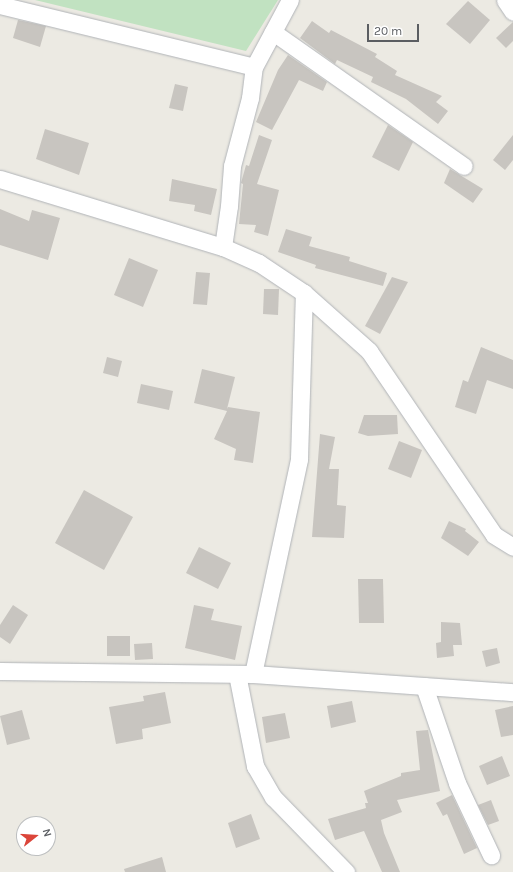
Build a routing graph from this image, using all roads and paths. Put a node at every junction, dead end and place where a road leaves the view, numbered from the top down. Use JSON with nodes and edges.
{"nodes":[{"id":1,"x":290,"y":0,"type":"edge"},
{"id":2,"x":505,"y":0,"type":"edge"},
{"id":3,"x":0,"y":6,"type":"edge"},
{"id":4,"x":513,"y":12,"type":"edge"},
{"id":5,"x":273,"y":32,"type":"junction"},
{"id":6,"x":254,"y":67,"type":"junction"},
{"id":7,"x":464,"y":166,"type":"dead end"},
{"id":8,"x":0,"y":179,"type":"edge"},
{"id":9,"x":223,"y":247,"type":"junction"},
{"id":10,"x":304,"y":293,"type":"junction"},
{"id":11,"x":513,"y":546,"type":"edge"},
{"id":12,"x":0,"y":671,"type":"edge"},
{"id":13,"x":245,"y":674,"type":"junction"},
{"id":14,"x":424,"y":686,"type":"junction"},
{"id":15,"x":513,"y":692,"type":"edge"},
{"id":16,"x":491,"y":855,"type":"dead end"},
{"id":17,"x":346,"y":872,"type":"edge"}],
"edges":[{"from":1,"to":5,"type":"street"},
{"from":2,"to":4,"type":"street"},
{"from":3,"to":6,"type":"street"},
{"from":5,"to":6,"type":"street"},
{"from":5,"to":7,"type":"street"},
{"from":6,"to":9,"type":"street"},
{"from":8,"to":9,"type":"street"},
{"from":9,"to":10,"type":"street"},
{"from":10,"to":11,"type":"street"},
{"from":10,"to":13,"type":"street"},
{"from":12,"to":13,"type":"street"},
{"from":13,"to":14,"type":"street"},
{"from":13,"to":17,"type":"street"},
{"from":14,"to":15,"type":"street"},
{"from":14,"to":16,"type":"street"}]}
